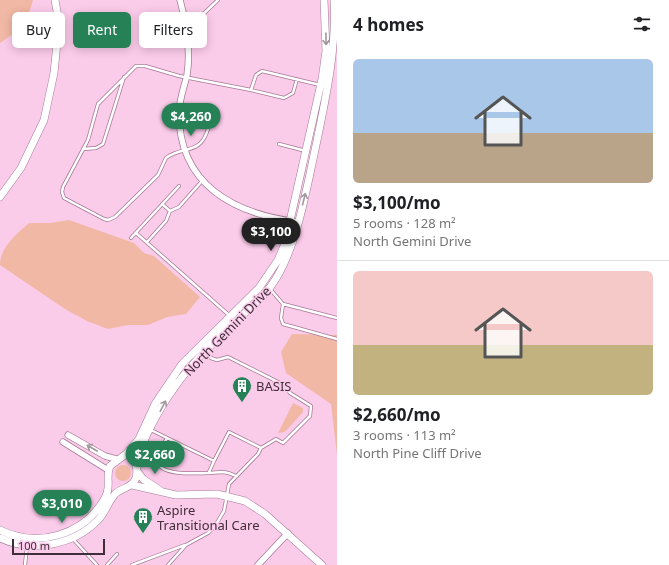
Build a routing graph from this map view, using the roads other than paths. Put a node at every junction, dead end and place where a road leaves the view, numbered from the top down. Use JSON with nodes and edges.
{"nodes":[{"id":1,"x":55,"y":0,"type":"edge"},
{"id":2,"x":180,"y":0,"type":"edge"},
{"id":3,"x":218,"y":0,"type":"edge"},
{"id":4,"x":324,"y":0,"type":"edge"},
{"id":5,"x":334,"y":0,"type":"edge"},
{"id":6,"x":184,"y":12,"type":"edge"},
{"id":7,"x":205,"y":12,"type":"edge"},
{"id":8,"x":189,"y":48,"type":"edge"},
{"id":9,"x":125,"y":76,"type":"junction"},
{"id":10,"x":186,"y":76,"type":"junction"},
{"id":11,"x":297,"y":80,"type":"junction"},
{"id":12,"x":321,"y":85,"type":"junction"},
{"id":13,"x":251,"y":90,"type":"junction"},
{"id":14,"x":208,"y":129,"type":"dead end"},
{"id":15,"x":279,"y":144,"type":"dead end"},
{"id":16,"x":83,"y":149,"type":"junction"},
{"id":17,"x":185,"y":150,"type":"junction"},
{"id":18,"x":306,"y":151,"type":"junction"},
{"id":19,"x":203,"y":181,"type":"junction"},
{"id":20,"x":179,"y":186,"type":"dead end"},
{"id":21,"x":0,"y":197,"type":"edge"},
{"id":22,"x":162,"y":204,"type":"junction"},
{"id":23,"x":170,"y":211,"type":"junction"},
{"id":24,"x":294,"y":222,"type":"junction"},
{"id":25,"x":136,"y":232,"type":"junction"},
{"id":26,"x":131,"y":238,"type":"dead end"},
{"id":27,"x":147,"y":242,"type":"junction"},
{"id":28,"x":269,"y":289,"type":"junction"},
{"id":29,"x":284,"y":304,"type":"junction"},
{"id":30,"x":231,"y":316,"type":"junction"},
{"id":31,"x":337,"y":318,"type":"edge"},
{"id":32,"x":337,"y":339,"type":"edge"},
{"id":33,"x":205,"y":351,"type":"junction"},
{"id":34,"x":150,"y":430,"type":"junction"},
{"id":35,"x":68,"y":435,"type":"dead end"},
{"id":36,"x":167,"y":438,"type":"junction"},
{"id":37,"x":63,"y":442,"type":"dead end"},
{"id":38,"x":261,"y":448,"type":"junction"},
{"id":39,"x":119,"y":459,"type":"junction"},
{"id":40,"x":214,"y":461,"type":"junction"},
{"id":41,"x":136,"y":469,"type":"junction"},
{"id":42,"x":108,"y":470,"type":"junction"},
{"id":43,"x":209,"y":472,"type":"junction"},
{"id":44,"x":236,"y":476,"type":"junction"},
{"id":45,"x":109,"y":479,"type":"junction"},
{"id":46,"x":132,"y":484,"type":"junction"},
{"id":47,"x":123,"y":488,"type":"junction"},
{"id":48,"x":162,"y":492,"type":"junction"},
{"id":49,"x":226,"y":496,"type":"junction"},
{"id":50,"x":0,"y":530,"type":"edge"},
{"id":51,"x":288,"y":534,"type":"junction"},
{"id":52,"x":0,"y":538,"type":"edge"},
{"id":53,"x":72,"y":538,"type":"junction"},
{"id":54,"x":28,"y":542,"type":"junction"},
{"id":55,"x":186,"y":545,"type":"junction"},
{"id":56,"x":117,"y":554,"type":"dead end"},
{"id":57,"x":25,"y":565,"type":"edge"},
{"id":58,"x":97,"y":565,"type":"edge"},
{"id":59,"x":107,"y":565,"type":"edge"},
{"id":60,"x":132,"y":565,"type":"edge"},
{"id":61,"x":168,"y":565,"type":"edge"},
{"id":62,"x":258,"y":565,"type":"edge"},
{"id":63,"x":322,"y":565,"type":"edge"}],
"edges":[{"from":1,"to":21,"type":"street"},
{"from":2,"to":6,"type":"street"},
{"from":3,"to":7,"type":"lane"},
{"from":4,"to":12,"type":"street","name":"North Gemini Drive","one_way":true},
{"from":24,"to":5,"type":"street","name":"North Gemini Drive","one_way":true},
{"from":8,"to":10,"type":"street"},
{"from":9,"to":10,"type":"lane"},
{"from":9,"to":16,"type":"lane"},
{"from":9,"to":16,"type":"lane"},
{"from":10,"to":13,"type":"lane"},
{"from":10,"to":17,"type":"street"},
{"from":11,"to":12,"type":"lane"},
{"from":11,"to":13,"type":"lane"},
{"from":11,"to":13,"type":"lane"},
{"from":12,"to":18,"type":"street","name":"North Gemini Drive"},
{"from":14,"to":17,"type":"lane"},
{"from":15,"to":18,"type":"lane"},
{"from":16,"to":17,"type":"lane"},
{"from":17,"to":19,"type":"street"},
{"from":18,"to":24,"type":"street","name":"North Gemini Drive"},
{"from":19,"to":23,"type":"lane"},
{"from":19,"to":24,"type":"street"},
{"from":20,"to":22,"type":"lane"},
{"from":22,"to":23,"type":"lane"},
{"from":22,"to":25,"type":"lane"},
{"from":23,"to":27,"type":"lane"},
{"from":24,"to":28,"type":"street","name":"North Gemini Drive"},
{"from":24,"to":30,"type":"street","name":"North Gemini Drive"},
{"from":25,"to":26,"type":"lane"},
{"from":25,"to":27,"type":"lane"},
{"from":27,"to":30,"type":"lane"},
{"from":28,"to":29,"type":"lane"},
{"from":28,"to":33,"type":"street","name":"North Gemini Drive"},
{"from":29,"to":31,"type":"lane"},
{"from":29,"to":32,"type":"lane"},
{"from":30,"to":39,"type":"street","name":"North Gemini Drive"},
{"from":34,"to":33,"type":"street","name":"North Gemini Drive","one_way":true},
{"from":33,"to":38,"type":"lane"},
{"from":34,"to":36,"type":"lane"},
{"from":34,"to":41,"type":"street","name":"North Gemini Drive"},
{"from":39,"to":35,"type":"street","one_way":true},
{"from":36,"to":40,"type":"lane"},
{"from":36,"to":43,"type":"lane"},
{"from":37,"to":42,"type":"street"},
{"from":38,"to":40,"type":"lane"},
{"from":38,"to":44,"type":"lane"},
{"from":39,"to":41,"type":"street"},
{"from":39,"to":42,"type":"street","name":"North Gemini Drive"},
{"from":40,"to":43,"type":"lane"},
{"from":41,"to":46,"type":"street","name":"North Gemini Drive"},
{"from":41,"to":48,"type":"street"},
{"from":42,"to":45,"type":"street"},
{"from":43,"to":44,"type":"lane"},
{"from":44,"to":49,"type":"lane"},
{"from":45,"to":47,"type":"street"},
{"from":45,"to":54,"type":"street"},
{"from":46,"to":47,"type":"street"},
{"from":46,"to":48,"type":"street"},
{"from":47,"to":53,"type":"street"},
{"from":48,"to":49,"type":"street"},
{"from":49,"to":51,"type":"street"},
{"from":49,"to":55,"type":"lane"},
{"from":50,"to":54,"type":"street"},
{"from":51,"to":62,"type":"street"},
{"from":51,"to":63,"type":"street"},
{"from":52,"to":54,"type":"street"},
{"from":53,"to":54,"type":"street"},
{"from":53,"to":58,"type":"lane"},
{"from":54,"to":57,"type":"lane"},
{"from":55,"to":60,"type":"lane"},
{"from":55,"to":61,"type":"lane"},
{"from":56,"to":59,"type":"lane"}]}
